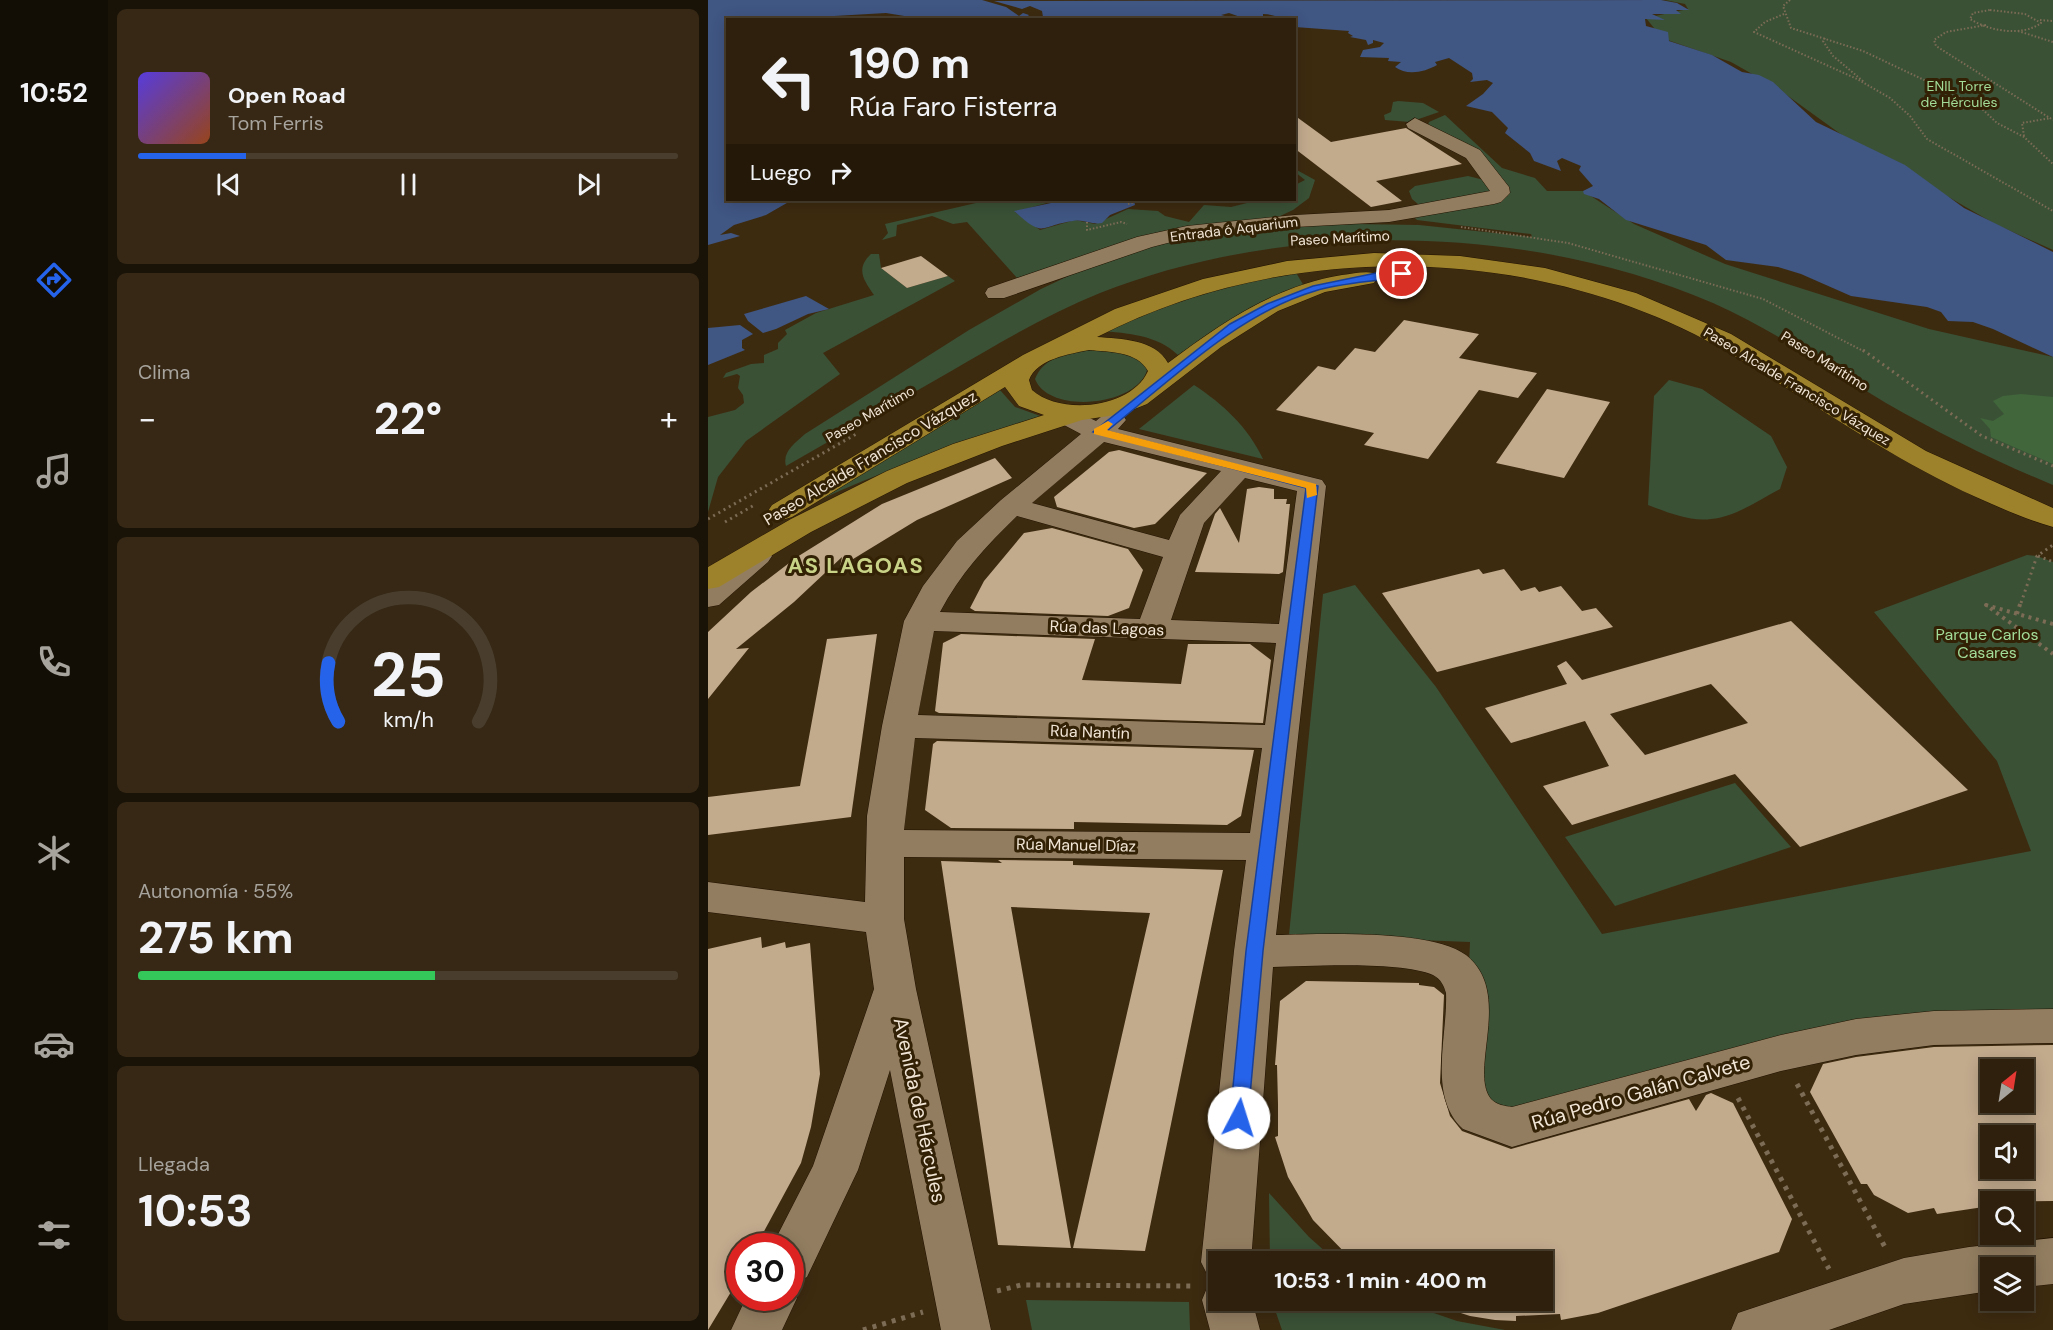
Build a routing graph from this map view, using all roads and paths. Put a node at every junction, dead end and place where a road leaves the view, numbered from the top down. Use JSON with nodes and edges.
{"nodes":[{"id":1,"x":1790,"y":0,"type":"edge"},
{"id":2,"x":1784,"y":14,"type":"junction"},
{"id":3,"x":2039,"y":20,"type":"junction"},
{"id":4,"x":2053,"y":21,"type":"edge"},
{"id":5,"x":1986,"y":25,"type":"dead end"},
{"id":6,"x":1982,"y":26,"type":"junction"},
{"id":7,"x":2018,"y":31,"type":"junction"},
{"id":8,"x":1825,"y":38,"type":"junction"},
{"id":9,"x":2053,"y":42,"type":"edge"},
{"id":10,"x":1865,"y":84,"type":"junction"},
{"id":11,"x":2052,"y":119,"type":"edge"},
{"id":12,"x":1415,"y":124,"type":"dead end"},
{"id":13,"x":2024,"y":137,"type":"junction"},
{"id":14,"x":2053,"y":164,"type":"edge"},
{"id":15,"x":1135,"y":202,"type":"dead end"},
{"id":16,"x":1128,"y":204,"type":"dead end"},
{"id":17,"x":2053,"y":211,"type":"edge"},
{"id":18,"x":1087,"y":222,"type":"dead end"},
{"id":19,"x":1129,"y":224,"type":"dead end"},
{"id":20,"x":996,"y":293,"type":"dead end"},
{"id":21,"x":1040,"y":356,"type":"junction"},
{"id":22,"x":1159,"y":382,"type":"junction"},
{"id":23,"x":1137,"y":400,"type":"joint"},
{"id":24,"x":1076,"y":418,"type":"junction"},
{"id":25,"x":865,"y":429,"type":"dead end"},
{"id":26,"x":1239,"y":468,"type":"junction"},
{"id":27,"x":764,"y":500,"type":"dead end"},
{"id":28,"x":1011,"y":506,"type":"junction"},
{"id":29,"x":2053,"y":518,"type":"edge"},
{"id":30,"x":708,"y":519,"type":"edge"},
{"id":31,"x":725,"y":522,"type":"dead end"},
{"id":32,"x":775,"y":539,"type":"junction"},
{"id":33,"x":2053,"y":545,"type":"edge"},
{"id":34,"x":2045,"y":547,"type":"edge"},
{"id":35,"x":1179,"y":552,"type":"junction"},
{"id":36,"x":708,"y":557,"type":"edge"},
{"id":37,"x":2053,"y":562,"type":"edge"},
{"id":38,"x":708,"y":580,"type":"edge"},
{"id":39,"x":708,"y":598,"type":"edge"},
{"id":40,"x":2017,"y":614,"type":"junction"},
{"id":41,"x":920,"y":621,"type":"junction"},
{"id":42,"x":2053,"y":624,"type":"edge"},
{"id":43,"x":1152,"y":630,"type":"junction"},
{"id":44,"x":1293,"y":634,"type":"junction"},
{"id":45,"x":2053,"y":654,"type":"edge"},
{"id":46,"x":899,"y":726,"type":"junction"},
{"id":47,"x":1281,"y":737,"type":"junction"},
{"id":48,"x":885,"y":843,"type":"junction"},
{"id":49,"x":1267,"y":847,"type":"junction"},
{"id":50,"x":708,"y":897,"type":"edge"},
{"id":51,"x":884,"y":919,"type":"junction"},
{"id":52,"x":1254,"y":951,"type":"junction"},
{"id":53,"x":894,"y":989,"type":"junction"},
{"id":54,"x":2053,"y":1026,"type":"edge"},
{"id":55,"x":1781,"y":1053,"type":"junction"},
{"id":56,"x":1722,"y":1068,"type":"junction"},
{"id":57,"x":804,"y":1233,"type":"edge"},
{"id":58,"x":1227,"y":1251,"type":"edge"},
{"id":59,"x":2053,"y":1261,"type":"edge"},
{"id":60,"x":1904,"y":1281,"type":"junction"},
{"id":61,"x":1208,"y":1293,"type":"edge"},
{"id":62,"x":1845,"y":1298,"type":"junction"},
{"id":63,"x":766,"y":1311,"type":"edge"},
{"id":64,"x":1223,"y":1311,"type":"edge"},
{"id":65,"x":967,"y":1320,"type":"edge"},
{"id":66,"x":756,"y":1330,"type":"edge"},
{"id":67,"x":863,"y":1330,"type":"edge"},
{"id":68,"x":1235,"y":1330,"type":"edge"},
{"id":69,"x":1756,"y":1330,"type":"edge"}],
"edges":[{"from":1,"to":2,"type":"path"},
{"from":2,"to":8,"type":"path"},
{"from":2,"to":10,"type":"path"},
{"from":3,"to":4,"type":"path"},
{"from":3,"to":6,"type":"path"},
{"from":3,"to":7,"type":"path"},
{"from":5,"to":6,"type":"path"},
{"from":6,"to":7,"type":"path"},
{"from":6,"to":11,"type":"path"},
{"from":7,"to":9,"type":"path"},
{"from":8,"to":10,"type":"path"},
{"from":8,"to":13,"type":"path"},
{"from":10,"to":17,"type":"path"},
{"from":11,"to":13,"type":"path"},
{"from":12,"to":20,"type":"street","name":"Entrada ó Aquarium"},
{"from":13,"to":14,"type":"path"},
{"from":15,"to":16,"type":"path"},
{"from":18,"to":19,"type":"path"},
{"from":21,"to":22,"type":"main road"},
{"from":21,"to":24,"type":"main road"},
{"from":21,"to":29,"type":"main road","name":"Paseo Alcalde Francisco Vázquez"},
{"from":21,"to":36,"type":"main road","name":"Paseo Alcalde Francisco Vázquez"},
{"from":22,"to":23,"type":"main road","name":"Paseo Alcalde Francisco Vázquez"},
{"from":22,"to":34,"type":"main road","name":"Paseo Alcalde Francisco Vázquez"},
{"from":23,"to":24,"type":"street","name":"Avenida de Hércules"},
{"from":24,"to":26,"type":"street"},
{"from":24,"to":28,"type":"street","name":"Avenida de Hércules"},
{"from":24,"to":32,"type":"main road","name":"Paseo Alcalde Francisco Vázquez"},
{"from":25,"to":30,"type":"path","name":"Paseo Marítimo"},
{"from":26,"to":35,"type":"street"},
{"from":26,"to":44,"type":"street"},
{"from":27,"to":31,"type":"path"},
{"from":28,"to":35,"type":"street"},
{"from":28,"to":41,"type":"street","name":"Avenida de Hércules"},
{"from":32,"to":38,"type":"main road","name":"Paseo Alcalde Francisco Vázquez"},
{"from":32,"to":39,"type":"street","name":"Paseo Alcalde Francisco Vázquez"},
{"from":33,"to":34,"type":"path"},
{"from":34,"to":37,"type":"path"},
{"from":34,"to":40,"type":"path"},
{"from":35,"to":43,"type":"street"},
{"from":40,"to":42,"type":"path"},
{"from":40,"to":45,"type":"path"},
{"from":41,"to":43,"type":"street","name":"Rúa das Lagoas"},
{"from":41,"to":46,"type":"street","name":"Avenida de Hércules"},
{"from":43,"to":44,"type":"street","name":"Rúa das Lagoas"},
{"from":44,"to":47,"type":"street"},
{"from":46,"to":47,"type":"street","name":"Rúa Nantín"},
{"from":46,"to":48,"type":"street","name":"Avenida de Hércules"},
{"from":47,"to":49,"type":"street"},
{"from":48,"to":49,"type":"street","name":"Rúa Manuel Díaz"},
{"from":48,"to":51,"type":"street","name":"Avenida de Hércules"},
{"from":49,"to":52,"type":"street"},
{"from":50,"to":51,"type":"street"},
{"from":51,"to":53,"type":"street","name":"Avenida de Hércules"},
{"from":52,"to":56,"type":"street","name":"Rúa Pedro Galán Calvete"},
{"from":52,"to":58,"type":"street"},
{"from":53,"to":57,"type":"street"},
{"from":53,"to":65,"type":"street","name":"Avenida de Hércules"},
{"from":54,"to":55,"type":"street","name":"Rúa Pedro Galán Calvete"},
{"from":55,"to":56,"type":"street","name":"Rúa Pedro Galán Calvete"},
{"from":55,"to":60,"type":"path"},
{"from":56,"to":62,"type":"path"},
{"from":59,"to":60,"type":"street"},
{"from":60,"to":62,"type":"street"},
{"from":61,"to":65,"type":"path"},
{"from":62,"to":69,"type":"street"},
{"from":63,"to":66,"type":"street"},
{"from":64,"to":68,"type":"street"},
{"from":65,"to":67,"type":"path"}]}
